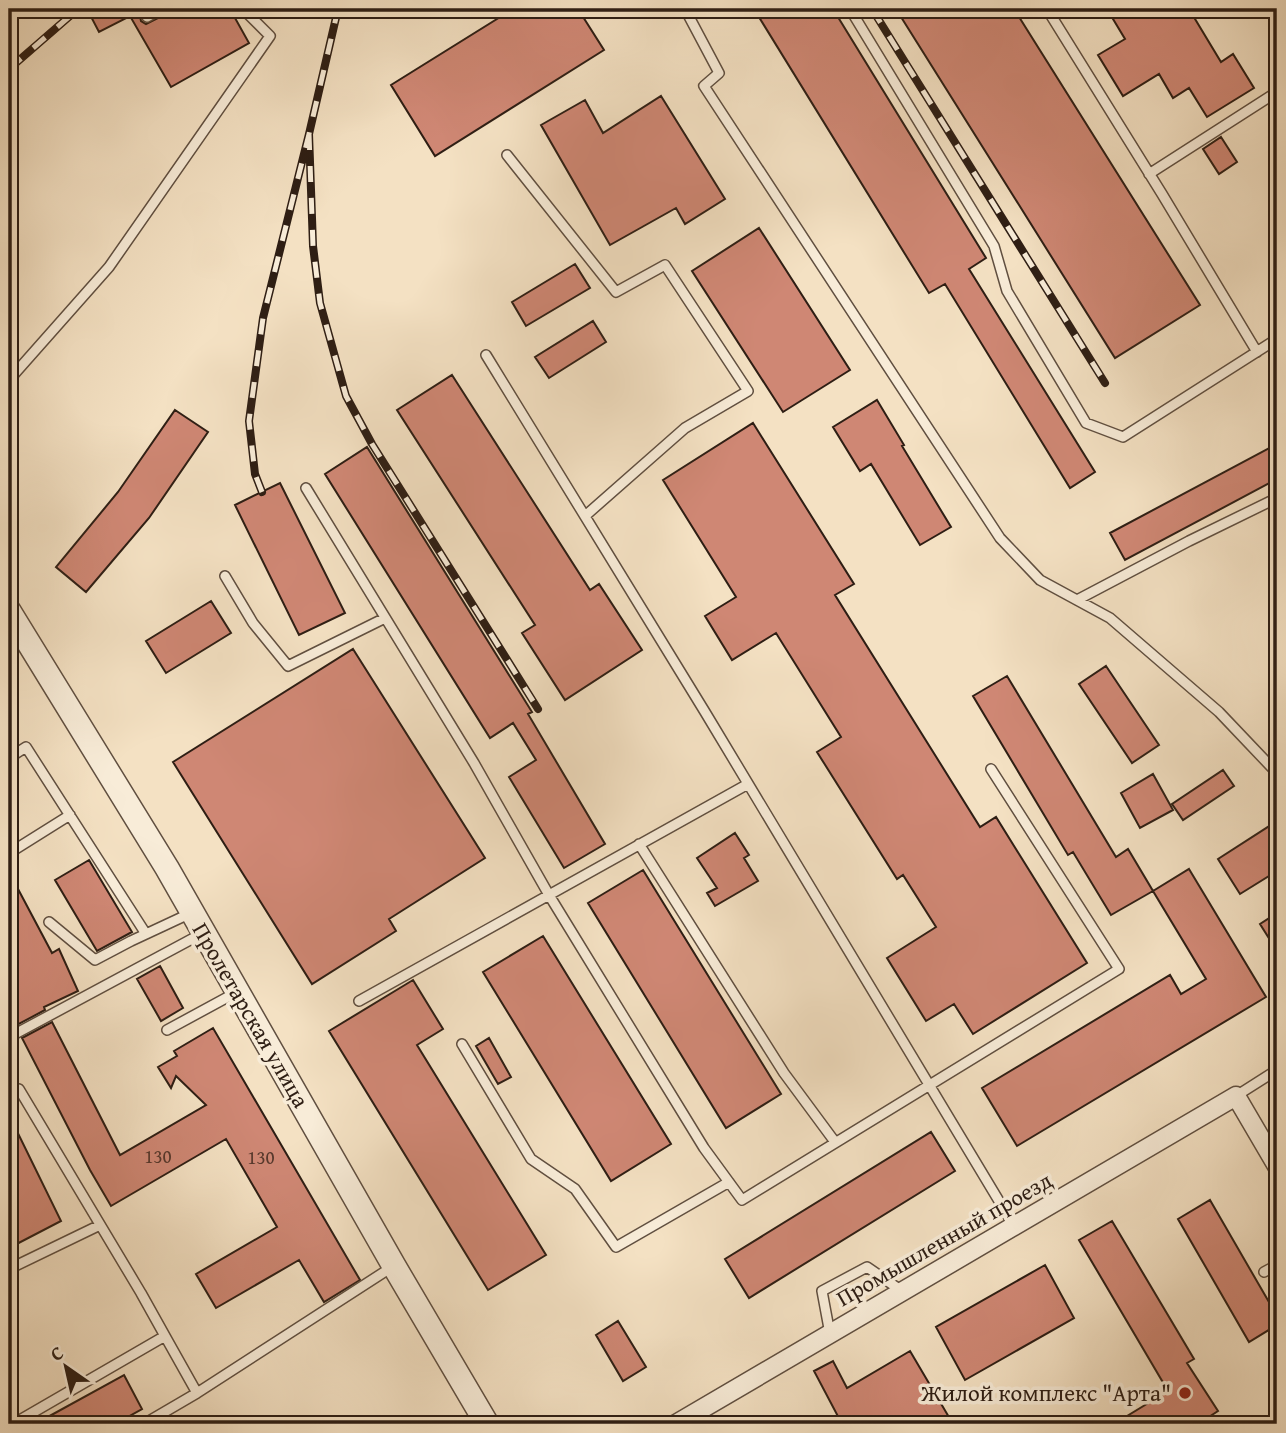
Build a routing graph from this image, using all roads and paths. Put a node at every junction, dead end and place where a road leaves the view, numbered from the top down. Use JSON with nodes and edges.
{"nodes":[{"id":1,"x":161,"y":9,"type":"edge"},
{"id":2,"x":243,"y":9,"type":"edge"},
{"id":3,"x":685,"y":9,"type":"edge"},
{"id":4,"x":850,"y":9,"type":"edge"},
{"id":5,"x":1047,"y":9,"type":"edge"},
{"id":6,"x":147,"y":17,"type":"dead end"},
{"id":7,"x":1277,"y":92,"type":"edge"},
{"id":8,"x":508,"y":155,"type":"dead end"},
{"id":9,"x":1149,"y":174,"type":"junction"},
{"id":10,"x":1277,"y":339,"type":"edge"},
{"id":11,"x":1257,"y":352,"type":"junction"},
{"id":12,"x":486,"y":355,"type":"dead end"},
{"id":13,"x":9,"y":380,"type":"edge"},
{"id":14,"x":306,"y":488,"type":"dead end"},
{"id":15,"x":1277,"y":498,"type":"edge"},
{"id":16,"x":585,"y":516,"type":"junction"},
{"id":17,"x":225,"y":576,"type":"dead end"},
{"id":18,"x":1077,"y":600,"type":"junction"},
{"id":19,"x":9,"y":611,"type":"edge"},
{"id":20,"x":386,"y":618,"type":"junction"},
{"id":21,"x":9,"y":758,"type":"edge"},
{"id":22,"x":991,"y":769,"type":"dead end"},
{"id":23,"x":1277,"y":773,"type":"edge"},
{"id":24,"x":748,"y":784,"type":"junction"},
{"id":25,"x":70,"y":815,"type":"junction"},
{"id":26,"x":639,"y":844,"type":"junction"},
{"id":27,"x":11,"y":852,"type":"dead end"},
{"id":28,"x":549,"y":895,"type":"junction"},
{"id":29,"x":192,"y":912,"type":"junction"},
{"id":30,"x":49,"y":922,"type":"dead end"},
{"id":31,"x":204,"y":932,"type":"junction"},
{"id":32,"x":146,"y":934,"type":"junction"},
{"id":33,"x":238,"y":992,"type":"junction"},
{"id":34,"x":359,"y":1001,"type":"dead end"},
{"id":35,"x":167,"y":1030,"type":"dead end"},
{"id":36,"x":9,"y":1032,"type":"edge"},
{"id":37,"x":462,"y":1044,"type":"dead end"},
{"id":38,"x":1277,"y":1070,"type":"edge"},
{"id":39,"x":931,"y":1086,"type":"junction"},
{"id":40,"x":19,"y":1089,"type":"dead end"},
{"id":41,"x":1237,"y":1096,"type":"junction"},
{"id":42,"x":835,"y":1142,"type":"junction"},
{"id":43,"x":1277,"y":1166,"type":"edge"},
{"id":44,"x":729,"y":1182,"type":"junction"},
{"id":45,"x":100,"y":1225,"type":"junction"},
{"id":46,"x":1014,"y":1226,"type":"junction"},
{"id":47,"x":1277,"y":1265,"type":"edge"},
{"id":48,"x":394,"y":1266,"type":"junction"},
{"id":49,"x":9,"y":1269,"type":"edge"},
{"id":50,"x":1264,"y":1272,"type":"dead end"},
{"id":51,"x":903,"y":1291,"type":"junction"},
{"id":52,"x":830,"y":1334,"type":"junction"},
{"id":53,"x":165,"y":1336,"type":"junction"},
{"id":54,"x":197,"y":1393,"type":"junction"},
{"id":55,"x":13,"y":1424,"type":"edge"},
{"id":56,"x":144,"y":1424,"type":"edge"},
{"id":57,"x":487,"y":1424,"type":"edge"},
{"id":58,"x":676,"y":1424,"type":"edge"}],
"edges":[{"from":1,"to":6,"type":"lane"},
{"from":2,"to":13,"type":"lane"},
{"from":3,"to":18,"type":"lane"},
{"from":4,"to":11,"type":"lane"},
{"from":5,"to":9,"type":"lane"},
{"from":7,"to":9,"type":"lane"},
{"from":8,"to":16,"type":"lane"},
{"from":9,"to":11,"type":"lane"},
{"from":10,"to":11,"type":"lane"},
{"from":12,"to":16,"type":"lane"},
{"from":14,"to":20,"type":"lane"},
{"from":15,"to":18,"type":"lane"},
{"from":16,"to":24,"type":"lane"},
{"from":17,"to":20,"type":"lane"},
{"from":18,"to":23,"type":"lane"},
{"from":19,"to":29,"type":"street","name":"Пролетарская улица"},
{"from":20,"to":28,"type":"lane"},
{"from":21,"to":25,"type":"lane"},
{"from":22,"to":39,"type":"lane"},
{"from":24,"to":26,"type":"lane"},
{"from":24,"to":39,"type":"lane"},
{"from":25,"to":27,"type":"lane"},
{"from":25,"to":32,"type":"lane"},
{"from":26,"to":28,"type":"lane"},
{"from":26,"to":42,"type":"lane"},
{"from":28,"to":34,"type":"lane"},
{"from":28,"to":44,"type":"lane"},
{"from":29,"to":31,"type":"street","name":"Пролетарская улица"},
{"from":29,"to":32,"type":"lane"},
{"from":30,"to":32,"type":"lane"},
{"from":31,"to":33,"type":"street","name":"Пролетарская улица"},
{"from":31,"to":36,"type":"lane"},
{"from":33,"to":35,"type":"lane"},
{"from":33,"to":48,"type":"street","name":"Пролетарская улица"},
{"from":37,"to":44,"type":"lane"},
{"from":38,"to":41,"type":"lane"},
{"from":39,"to":42,"type":"lane"},
{"from":39,"to":46,"type":"lane"},
{"from":40,"to":45,"type":"lane"},
{"from":41,"to":43,"type":"street"},
{"from":41,"to":46,"type":"street","name":"Промышленный проезд"},
{"from":42,"to":44,"type":"lane"},
{"from":45,"to":49,"type":"lane"},
{"from":45,"to":53,"type":"lane"},
{"from":46,"to":51,"type":"street","name":"Промышленный проезд"},
{"from":47,"to":50,"type":"lane"},
{"from":48,"to":54,"type":"lane"},
{"from":48,"to":57,"type":"street","name":"Пролетарская улица"},
{"from":51,"to":52,"type":"street","name":"Промышленный проезд"},
{"from":51,"to":52,"type":"lane"},
{"from":52,"to":58,"type":"street","name":"Промышленный проезд"},
{"from":53,"to":54,"type":"lane"},
{"from":53,"to":55,"type":"lane"},
{"from":54,"to":56,"type":"lane"}]}
